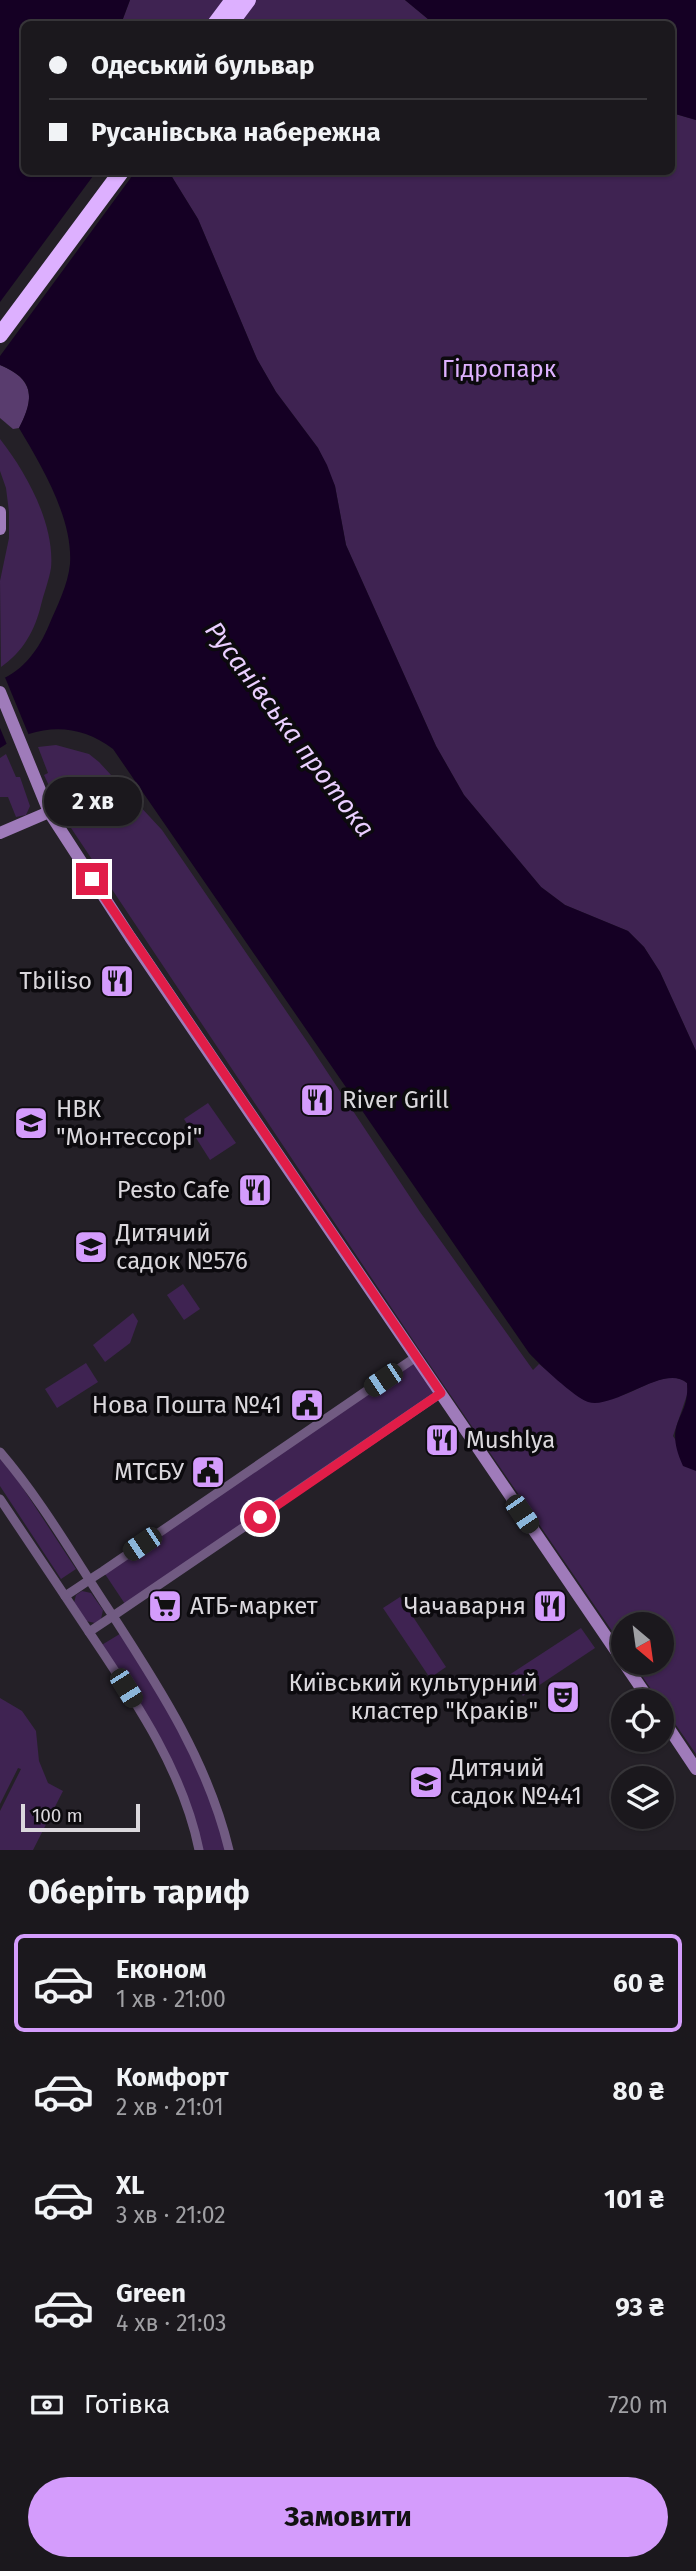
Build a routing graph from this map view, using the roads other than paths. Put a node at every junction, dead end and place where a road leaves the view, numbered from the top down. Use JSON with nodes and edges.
{"nodes":[{"id":1,"x":233,"y":0,"type":"edge"},
{"id":2,"x":248,"y":0,"type":"edge"},
{"id":3,"x":217,"y":21,"type":"edge"},
{"id":4,"x":232,"y":21,"type":"edge"},
{"id":5,"x":105,"y":175,"type":"edge"},
{"id":6,"x":119,"y":175,"type":"edge"},
{"id":7,"x":0,"y":318,"type":"edge"},
{"id":8,"x":0,"y":335,"type":"edge"},
{"id":9,"x":0,"y":512,"type":"edge"},
{"id":10,"x":0,"y":528,"type":"edge"},
{"id":11,"x":0,"y":692,"type":"edge"},
{"id":12,"x":49,"y":812,"type":"junction"},
{"id":13,"x":0,"y":833,"type":"edge"},
{"id":14,"x":416,"y":1357,"type":"junction"},
{"id":15,"x":441,"y":1393,"type":"junction"},
{"id":16,"x":0,"y":1452,"type":"edge"},
{"id":17,"x":0,"y":1499,"type":"edge"},
{"id":18,"x":89,"y":1580,"type":"junction"},
{"id":19,"x":65,"y":1596,"type":"junction"},
{"id":20,"x":113,"y":1616,"type":"junction"},
{"id":21,"x":89,"y":1632,"type":"junction"},
{"id":22,"x":642,"y":1689,"type":"edge"},
{"id":23,"x":674,"y":1736,"type":"edge"},
{"id":24,"x":696,"y":1769,"type":"edge"},
{"id":25,"x":199,"y":1850,"type":"edge"},
{"id":26,"x":229,"y":1850,"type":"edge"}],
"edges":[{"from":1,"to":3,"type":"highway"},
{"from":2,"to":4,"type":"highway"},
{"from":5,"to":7,"type":"highway"},
{"from":6,"to":8,"type":"highway"},
{"from":9,"to":10,"type":"main road"},
{"from":11,"to":12,"type":"main road"},
{"from":12,"to":13,"type":"main road"},
{"from":12,"to":14,"type":"main road"},
{"from":14,"to":15,"type":"main road"},
{"from":14,"to":18,"type":"street"},
{"from":15,"to":20,"type":"street"},
{"from":15,"to":22,"type":"main road"},
{"from":16,"to":18,"type":"street"},
{"from":17,"to":19,"type":"street"},
{"from":18,"to":19,"type":"street"},
{"from":18,"to":20,"type":"street"},
{"from":19,"to":21,"type":"street"},
{"from":20,"to":21,"type":"street"},
{"from":20,"to":26,"type":"street"},
{"from":21,"to":25,"type":"street"},
{"from":23,"to":24,"type":"main road"}]}
